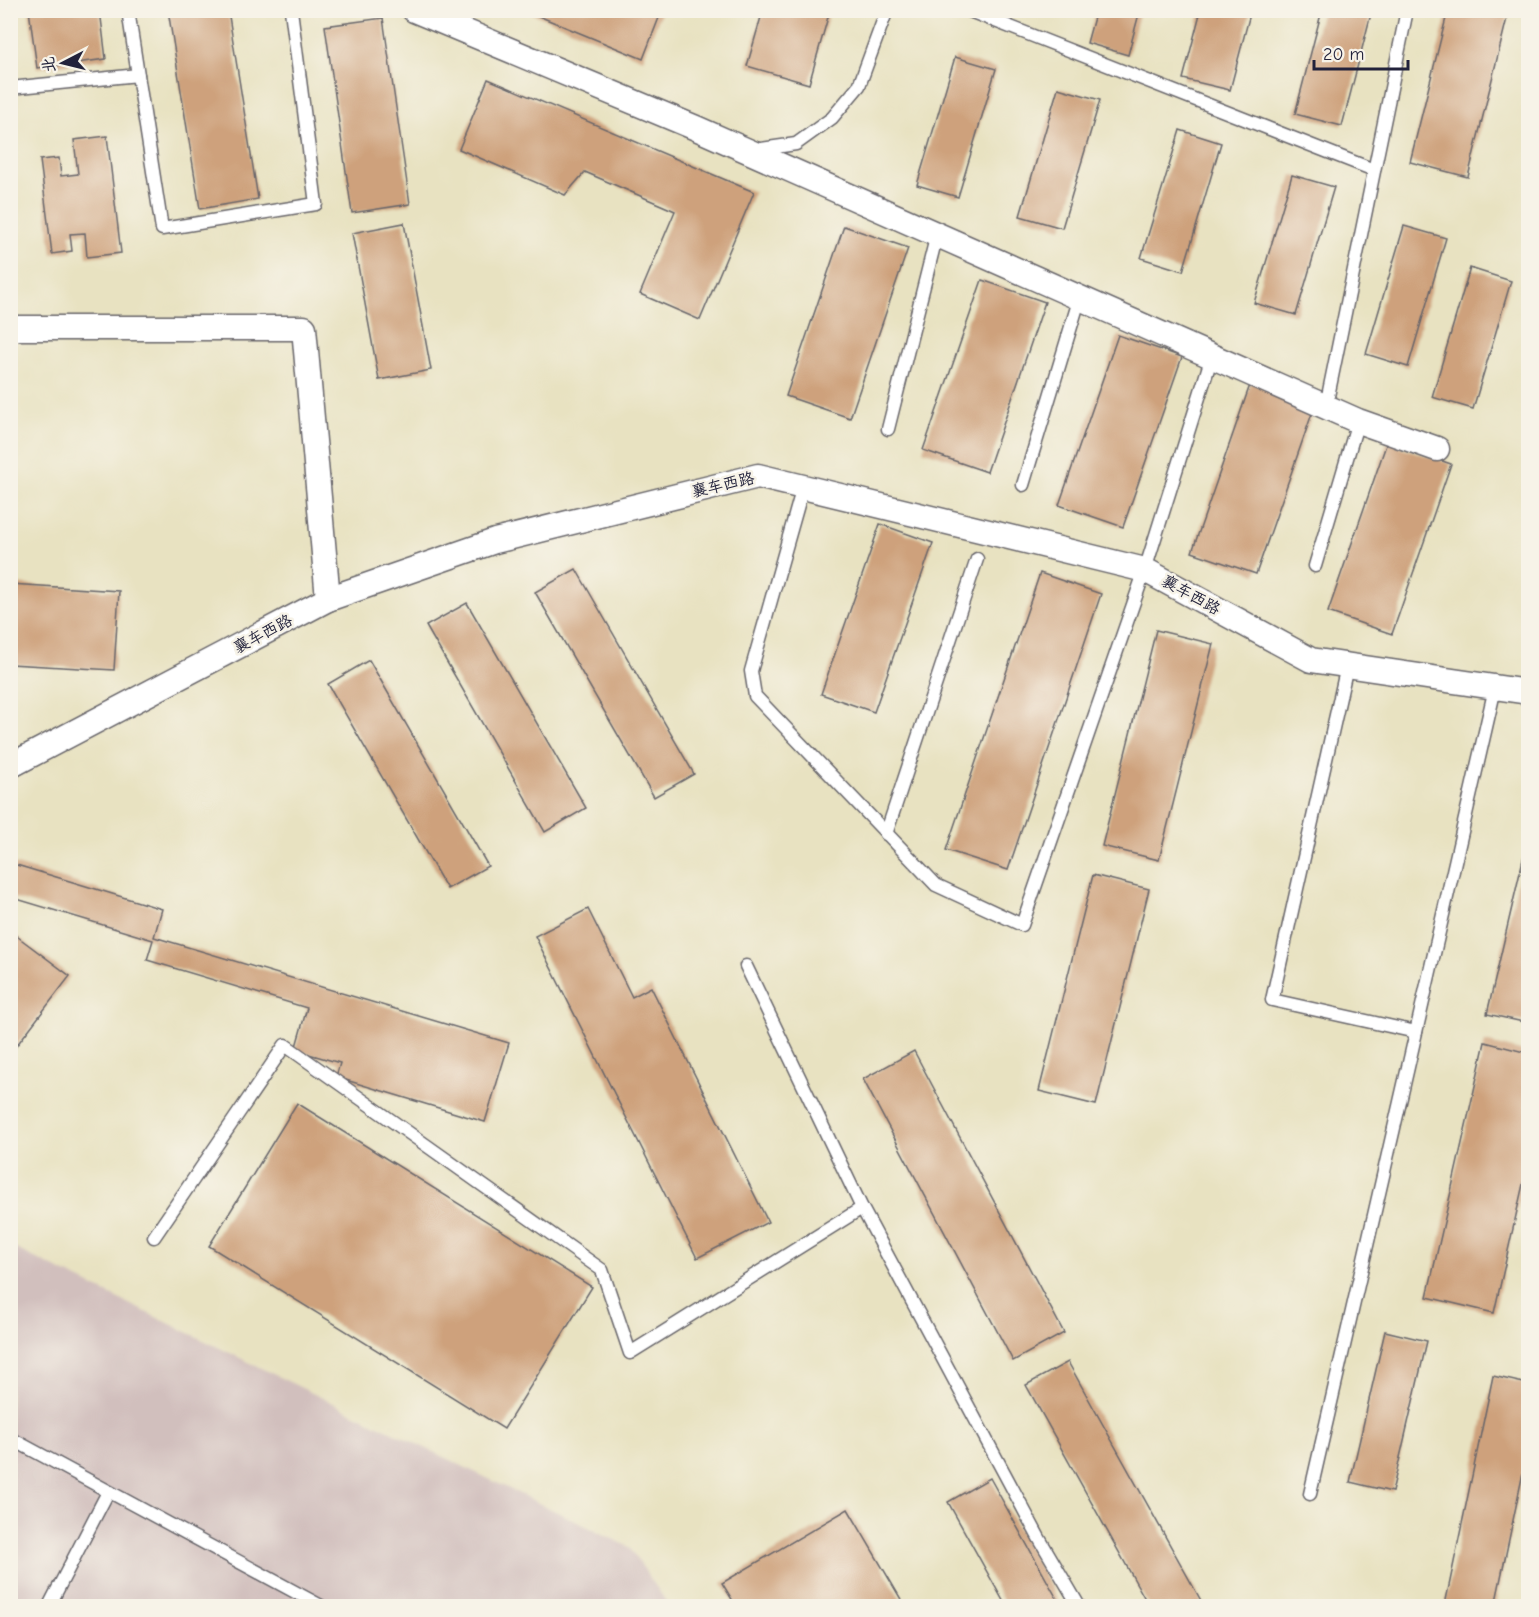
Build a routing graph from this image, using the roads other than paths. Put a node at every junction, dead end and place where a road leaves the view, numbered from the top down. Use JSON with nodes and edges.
{"nodes":[{"id":1,"x":128,"y":10,"type":"edge"},
{"id":2,"x":291,"y":10,"type":"edge"},
{"id":3,"x":414,"y":10,"type":"edge"},
{"id":4,"x":887,"y":10,"type":"edge"},
{"id":5,"x":967,"y":10,"type":"edge"},
{"id":6,"x":1407,"y":10,"type":"edge"},
{"id":7,"x":138,"y":75,"type":"junction"},
{"id":8,"x":10,"y":88,"type":"edge"},
{"id":9,"x":748,"y":150,"type":"junction"},
{"id":10,"x":1374,"y":171,"type":"junction"},
{"id":11,"x":937,"y":234,"type":"junction"},
{"id":12,"x":1080,"y":297,"type":"junction"},
{"id":13,"x":10,"y":328,"type":"edge"},
{"id":14,"x":1212,"y":356,"type":"junction"},
{"id":15,"x":1326,"y":406,"type":"junction"},
{"id":16,"x":1358,"y":421,"type":"junction"},
{"id":17,"x":888,"y":429,"type":"dead end"},
{"id":18,"x":1437,"y":449,"type":"dead end"},
{"id":19,"x":1023,"y":485,"type":"dead end"},
{"id":20,"x":803,"y":487,"type":"junction"},
{"id":21,"x":977,"y":559,"type":"dead end"},
{"id":22,"x":1315,"y":566,"type":"dead end"},
{"id":23,"x":1145,"y":570,"type":"junction"},
{"id":24,"x":328,"y":599,"type":"junction"},
{"id":25,"x":1347,"y":666,"type":"junction"},
{"id":26,"x":1495,"y":688,"type":"junction"},
{"id":27,"x":1528,"y":692,"type":"edge"},
{"id":28,"x":10,"y":766,"type":"edge"},
{"id":29,"x":886,"y":834,"type":"junction"},
{"id":30,"x":747,"y":966,"type":"dead end"},
{"id":31,"x":1416,"y":1032,"type":"junction"},
{"id":32,"x":862,"y":1208,"type":"junction"},
{"id":33,"x":154,"y":1237,"type":"dead end"},
{"id":34,"x":10,"y":1438,"type":"edge"},
{"id":35,"x":108,"y":1492,"type":"junction"},
{"id":36,"x":1310,"y":1494,"type":"dead end"},
{"id":37,"x":49,"y":1606,"type":"edge"},
{"id":38,"x":321,"y":1606,"type":"edge"},
{"id":39,"x":1079,"y":1606,"type":"edge"}],
"edges":[{"from":1,"to":7,"type":"lane"},
{"from":2,"to":7,"type":"lane"},
{"from":3,"to":9,"type":"street"},
{"from":4,"to":9,"type":"lane"},
{"from":5,"to":10,"type":"lane"},
{"from":6,"to":10,"type":"lane"},
{"from":7,"to":8,"type":"lane"},
{"from":9,"to":11,"type":"street"},
{"from":10,"to":15,"type":"lane"},
{"from":11,"to":12,"type":"street"},
{"from":11,"to":17,"type":"lane"},
{"from":12,"to":14,"type":"street"},
{"from":12,"to":19,"type":"lane"},
{"from":13,"to":24,"type":"street"},
{"from":14,"to":15,"type":"street"},
{"from":14,"to":23,"type":"lane"},
{"from":15,"to":16,"type":"street"},
{"from":16,"to":18,"type":"street"},
{"from":16,"to":22,"type":"lane"},
{"from":20,"to":23,"type":"street","name":"襄车西路"},
{"from":20,"to":24,"type":"street","name":"襄车西路"},
{"from":20,"to":29,"type":"lane"},
{"from":21,"to":29,"type":"lane"},
{"from":23,"to":25,"type":"street","name":"襄车西路"},
{"from":23,"to":29,"type":"lane"},
{"from":24,"to":28,"type":"street","name":"襄车西路"},
{"from":25,"to":26,"type":"street","name":"襄车西路"},
{"from":25,"to":31,"type":"lane"},
{"from":26,"to":27,"type":"street","name":"襄车西路"},
{"from":26,"to":31,"type":"lane"},
{"from":30,"to":32,"type":"lane"},
{"from":31,"to":36,"type":"lane"},
{"from":32,"to":33,"type":"lane"},
{"from":32,"to":39,"type":"lane"},
{"from":34,"to":35,"type":"lane"},
{"from":35,"to":37,"type":"lane"},
{"from":35,"to":38,"type":"lane"}]}
